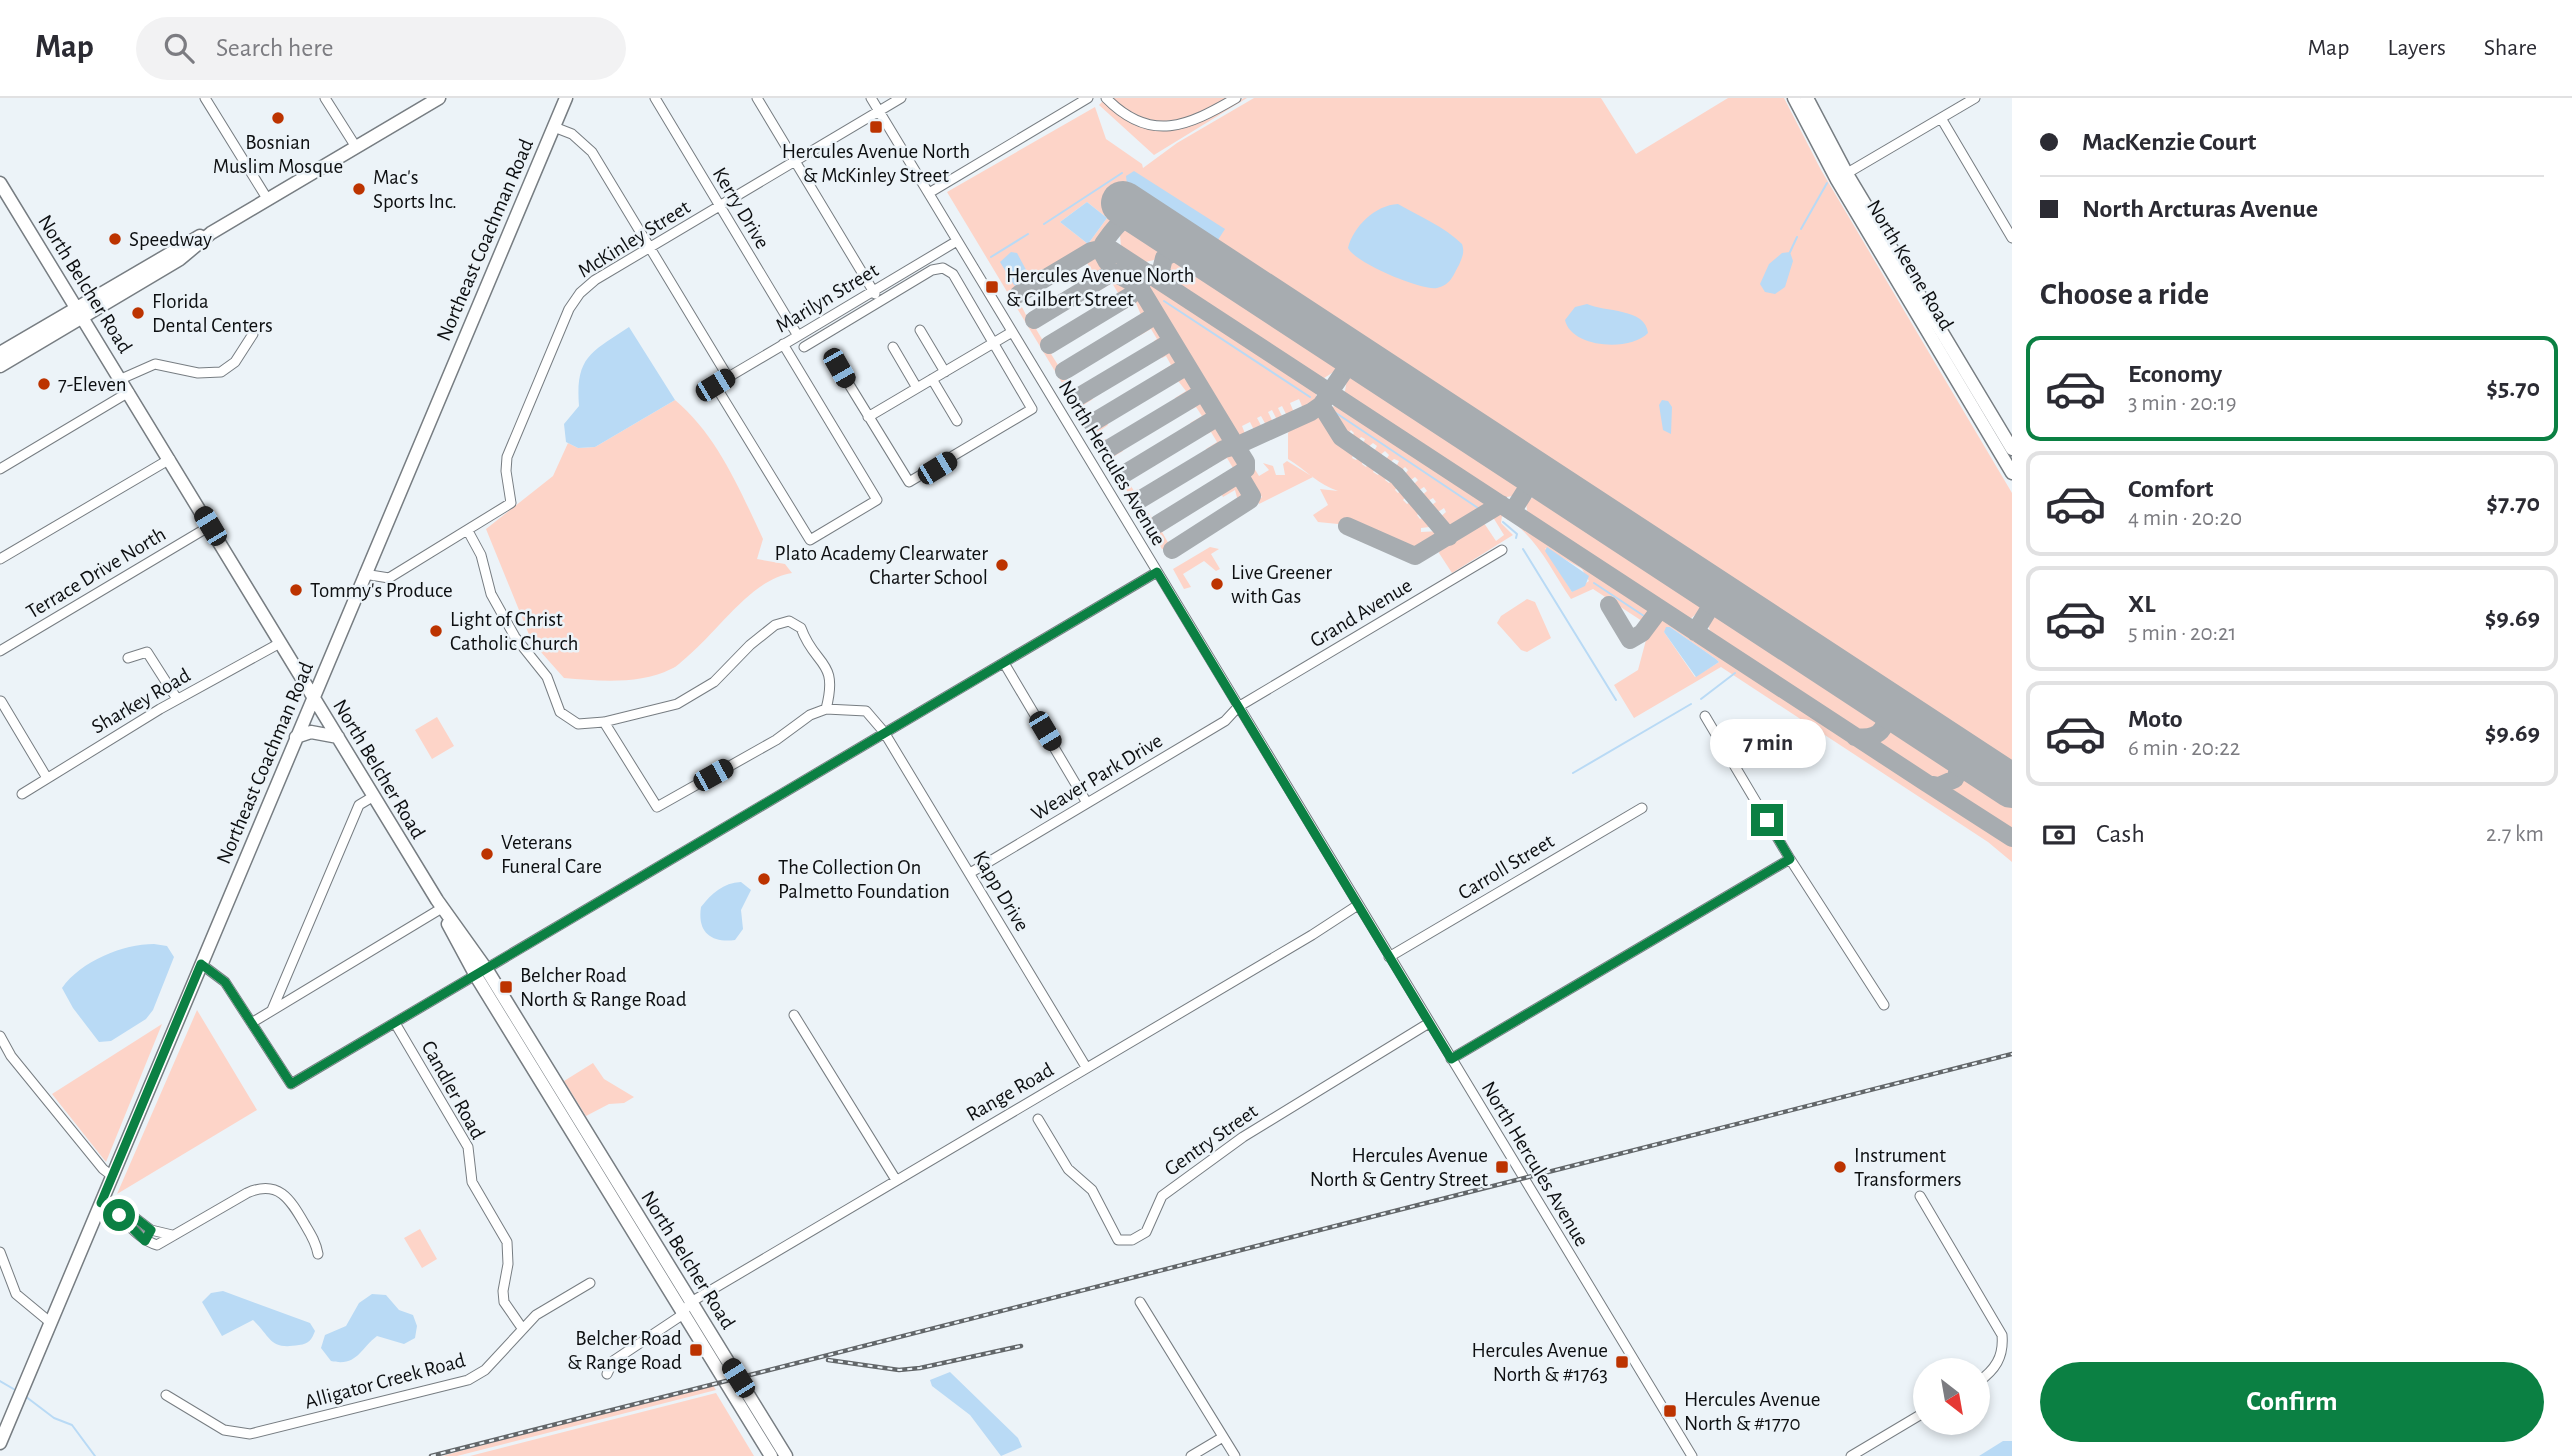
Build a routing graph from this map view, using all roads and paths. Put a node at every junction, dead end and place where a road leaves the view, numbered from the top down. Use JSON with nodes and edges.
{"nodes":[{"id":1,"x":205,"y":98,"type":"edge"},
{"id":2,"x":325,"y":98,"type":"edge"},
{"id":3,"x":439,"y":98,"type":"edge"},
{"id":4,"x":566,"y":98,"type":"edge"},
{"id":5,"x":655,"y":98,"type":"edge"},
{"id":6,"x":757,"y":98,"type":"edge"},
{"id":7,"x":872,"y":98,"type":"edge"},
{"id":8,"x":901,"y":98,"type":"edge"},
{"id":9,"x":1088,"y":98,"type":"edge"},
{"id":10,"x":1106,"y":98,"type":"edge"},
{"id":11,"x":1236,"y":98,"type":"edge"},
{"id":12,"x":1794,"y":98,"type":"edge"},
{"id":13,"x":1807,"y":98,"type":"edge"},
{"id":14,"x":1975,"y":98,"type":"edge"},
{"id":15,"x":879,"y":111,"type":"junction"},
{"id":16,"x":1941,"y":118,"type":"junction"},
{"id":17,"x":554,"y":127,"type":"junction"},
{"id":18,"x":356,"y":147,"type":"junction"},
{"id":19,"x":795,"y":161,"type":"junction"},
{"id":20,"x":1842,"y":177,"type":"junction"},
{"id":21,"x":0,"y":183,"type":"edge"},
{"id":22,"x":929,"y":193,"type":"junction"},
{"id":23,"x":268,"y":200,"type":"junction"},
{"id":24,"x":720,"y":206,"type":"junction"},
{"id":25,"x":2012,"y":238,"type":"edge"},
{"id":26,"x":957,"y":241,"type":"junction"},
{"id":27,"x":650,"y":248,"type":"junction"},
{"id":28,"x":873,"y":291,"type":"junction"},
{"id":29,"x":879,"y":301,"type":"junction"},
{"id":30,"x":79,"y":312,"type":"junction"},
{"id":31,"x":920,"y":330,"type":"dead end"},
{"id":32,"x":1012,"y":332,"type":"junction"},
{"id":33,"x":253,"y":334,"type":"dead end"},
{"id":34,"x":798,"y":336,"type":"junction"},
{"id":35,"x":994,"y":342,"type":"junction"},
{"id":36,"x":783,"y":344,"type":"junction"},
{"id":37,"x":804,"y":347,"type":"dead end"},
{"id":38,"x":893,"y":347,"type":"dead end"},
{"id":39,"x":0,"y":353,"type":"edge"},
{"id":40,"x":0,"y":366,"type":"edge"},
{"id":41,"x":839,"y":368,"type":"dead end"},
{"id":42,"x":944,"y":372,"type":"junction"},
{"id":43,"x":728,"y":377,"type":"junction"},
{"id":44,"x":121,"y":379,"type":"junction"},
{"id":45,"x":932,"y":379,"type":"junction"},
{"id":46,"x":917,"y":388,"type":"junction"},
{"id":47,"x":129,"y":392,"type":"junction"},
{"id":48,"x":868,"y":417,"type":"junction"},
{"id":49,"x":957,"y":421,"type":"dead end"},
{"id":50,"x":2008,"y":446,"type":"edge"},
{"id":51,"x":170,"y":459,"type":"junction"},
{"id":52,"x":0,"y":469,"type":"edge"},
{"id":53,"x":2012,"y":473,"type":"edge"},
{"id":54,"x":210,"y":526,"type":"junction"},
{"id":55,"x":468,"y":531,"type":"junction"},
{"id":56,"x":1502,"y":550,"type":"dead end"},
{"id":57,"x":0,"y":559,"type":"edge"},
{"id":58,"x":1157,"y":572,"type":"junction"},
{"id":59,"x":364,"y":574,"type":"junction"},
{"id":60,"x":281,"y":643,"type":"junction"},
{"id":61,"x":0,"y":651,"type":"edge"},
{"id":62,"x":128,"y":658,"type":"dead end"},
{"id":63,"x":1004,"y":663,"type":"junction"},
{"id":64,"x":313,"y":697,"type":"junction"},
{"id":65,"x":177,"y":699,"type":"junction"},
{"id":66,"x":1,"y":701,"type":"edge"},
{"id":67,"x":1238,"y":707,"type":"junction"},
{"id":68,"x":826,"y":709,"type":"junction"},
{"id":69,"x":1705,"y":716,"type":"dead end"},
{"id":70,"x":604,"y":722,"type":"junction"},
{"id":71,"x":884,"y":732,"type":"junction"},
{"id":72,"x":296,"y":737,"type":"junction"},
{"id":73,"x":338,"y":737,"type":"junction"},
{"id":74,"x":47,"y":778,"type":"junction"},
{"id":75,"x":22,"y":794,"type":"dead end"},
{"id":76,"x":374,"y":796,"type":"junction"},
{"id":77,"x":1087,"y":803,"type":"junction"},
{"id":78,"x":1642,"y":808,"type":"dead end"},
{"id":79,"x":1790,"y":859,"type":"junction"},
{"id":80,"x":970,"y":873,"type":"junction"},
{"id":81,"x":1358,"y":905,"type":"junction"},
{"id":82,"x":442,"y":908,"type":"junction"},
{"id":83,"x":1389,"y":957,"type":"junction"},
{"id":84,"x":201,"y":964,"type":"junction"},
{"id":85,"x":481,"y":973,"type":"junction"},
{"id":86,"x":1884,"y":1005,"type":"dead end"},
{"id":87,"x":272,"y":1010,"type":"junction"},
{"id":88,"x":794,"y":1015,"type":"dead end"},
{"id":89,"x":253,"y":1022,"type":"junction"},
{"id":90,"x":395,"y":1023,"type":"junction"},
{"id":91,"x":1429,"y":1023,"type":"junction"},
{"id":92,"x":0,"y":1036,"type":"edge"},
{"id":93,"x":1451,"y":1059,"type":"junction"},
{"id":94,"x":1086,"y":1068,"type":"junction"},
{"id":95,"x":1038,"y":1119,"type":"dead end"},
{"id":96,"x":112,"y":1176,"type":"junction"},
{"id":97,"x":895,"y":1180,"type":"junction"},
{"id":98,"x":1920,"y":1196,"type":"dead end"},
{"id":99,"x":105,"y":1205,"type":"junction"},
{"id":100,"x":151,"y":1230,"type":"junction"},
{"id":101,"x":172,"y":1235,"type":"junction"},
{"id":102,"x":145,"y":1241,"type":"junction"},
{"id":103,"x":0,"y":1252,"type":"edge"},
{"id":104,"x":318,"y":1254,"type":"dead end"},
{"id":105,"x":1,"y":1264,"type":"edge"},
{"id":106,"x":590,"y":1283,"type":"dead end"},
{"id":107,"x":1140,"y":1302,"type":"dead end"},
{"id":108,"x":687,"y":1307,"type":"junction"},
{"id":109,"x":51,"y":1323,"type":"junction"},
{"id":110,"x":522,"y":1328,"type":"junction"},
{"id":111,"x":1990,"y":1373,"type":"edge"},
{"id":112,"x":607,"y":1374,"type":"dead end"},
{"id":113,"x":166,"y":1395,"type":"dead end"},
{"id":114,"x":1913,"y":1419,"type":"edge"},
{"id":115,"x":1223,"y":1437,"type":"junction"},
{"id":116,"x":0,"y":1443,"type":"edge"},
{"id":117,"x":771,"y":1456,"type":"edge"},
{"id":118,"x":786,"y":1456,"type":"edge"},
{"id":119,"x":1191,"y":1456,"type":"edge"},
{"id":120,"x":1235,"y":1456,"type":"edge"},
{"id":121,"x":1692,"y":1456,"type":"edge"},
{"id":122,"x":1851,"y":1456,"type":"edge"}],
"edges":[{"from":1,"to":23,"type":"street"},
{"from":2,"to":18,"type":"street"},
{"from":3,"to":18,"type":"main road"},
{"from":4,"to":17,"type":"main road","name":"Northeast Coachman Road"},
{"from":5,"to":24,"type":"street","name":"Kerry Drive"},
{"from":6,"to":19,"type":"street"},
{"from":7,"to":15,"type":"street","name":"North Hercules Avenue"},
{"from":8,"to":15,"type":"street","name":"McKinley Street"},
{"from":9,"to":22,"type":"street"},
{"from":10,"to":11,"type":"street"},
{"from":12,"to":20,"type":"main road","name":"North Keene Road"},
{"from":13,"to":20,"type":"main road","name":"North Keene Road"},
{"from":14,"to":16,"type":"street"},
{"from":15,"to":19,"type":"street","name":"McKinley Street"},
{"from":15,"to":22,"type":"street","name":"North Hercules Avenue"},
{"from":16,"to":20,"type":"street"},
{"from":16,"to":25,"type":"street"},
{"from":17,"to":27,"type":"street"},
{"from":17,"to":59,"type":"main road","name":"Northeast Coachman Road"},
{"from":18,"to":23,"type":"main road"},
{"from":19,"to":24,"type":"street","name":"McKinley Street"},
{"from":19,"to":28,"type":"street"},
{"from":20,"to":50,"type":"main road","name":"North Keene Road"},
{"from":21,"to":30,"type":"main road","name":"North Belcher Road"},
{"from":22,"to":26,"type":"street","name":"North Hercules Avenue"},
{"from":23,"to":30,"type":"main road"},
{"from":24,"to":27,"type":"street","name":"McKinley Street"},
{"from":24,"to":34,"type":"street","name":"Kerry Drive"},
{"from":26,"to":28,"type":"street","name":"Marilyn Street"},
{"from":26,"to":32,"type":"street","name":"North Hercules Avenue"},
{"from":27,"to":43,"type":"street"},
{"from":27,"to":55,"type":"street","name":"McKinley Street"},
{"from":28,"to":29,"type":"street"},
{"from":28,"to":34,"type":"street","name":"Marilyn Street"},
{"from":29,"to":35,"type":"street"},
{"from":29,"to":37,"type":"street"},
{"from":30,"to":39,"type":"main road"},
{"from":30,"to":40,"type":"main road"},
{"from":30,"to":44,"type":"main road","name":"North Belcher Road"},
{"from":31,"to":42,"type":"street"},
{"from":32,"to":35,"type":"street"},
{"from":32,"to":58,"type":"street","name":"North Hercules Avenue"},
{"from":33,"to":44,"type":"street"},
{"from":34,"to":36,"type":"street","name":"Marilyn Street"},
{"from":35,"to":42,"type":"street"},
{"from":35,"to":48,"type":"street"},
{"from":36,"to":43,"type":"street","name":"Marilyn Street"},
{"from":36,"to":43,"type":"street","name":"Marilyn Street"},
{"from":38,"to":46,"type":"street"},
{"from":41,"to":48,"type":"street"},
{"from":42,"to":45,"type":"street"},
{"from":44,"to":47,"type":"main road","name":"North Belcher Road"},
{"from":45,"to":46,"type":"street"},
{"from":45,"to":49,"type":"street"},
{"from":46,"to":48,"type":"street"},
{"from":47,"to":51,"type":"main road","name":"North Belcher Road"},
{"from":47,"to":52,"type":"street"},
{"from":50,"to":53,"type":"main road","name":"North Keene Road"},
{"from":51,"to":54,"type":"main road","name":"North Belcher Road"},
{"from":51,"to":57,"type":"street"},
{"from":54,"to":60,"type":"main road","name":"North Belcher Road"},
{"from":54,"to":61,"type":"street","name":"Terrace Drive North"},
{"from":55,"to":59,"type":"street"},
{"from":55,"to":70,"type":"street"},
{"from":56,"to":67,"type":"street","name":"Grand Avenue"},
{"from":58,"to":63,"type":"street"},
{"from":58,"to":67,"type":"street","name":"North Hercules Avenue"},
{"from":59,"to":64,"type":"main road","name":"Northeast Coachman Road"},
{"from":60,"to":64,"type":"main road","name":"North Belcher Road"},
{"from":60,"to":65,"type":"street","name":"Sharkey Road"},
{"from":62,"to":65,"type":"street"},
{"from":63,"to":71,"type":"street"},
{"from":63,"to":77,"type":"street"},
{"from":64,"to":72,"type":"main road","name":"Northeast Coachman Road"},
{"from":64,"to":73,"type":"main road","name":"North Belcher Road"},
{"from":65,"to":74,"type":"street","name":"Sharkey Road"},
{"from":66,"to":74,"type":"street"},
{"from":67,"to":77,"type":"street","name":"Weaver Park Drive"},
{"from":67,"to":81,"type":"street","name":"North Hercules Avenue"},
{"from":68,"to":70,"type":"street"},
{"from":68,"to":70,"type":"street"},
{"from":68,"to":71,"type":"street","name":"Kapp Drive"},
{"from":69,"to":79,"type":"street"},
{"from":71,"to":80,"type":"street","name":"Kapp Drive"},
{"from":71,"to":85,"type":"street"},
{"from":72,"to":73,"type":"main road"},
{"from":72,"to":84,"type":"main road","name":"Northeast Coachman Road"},
{"from":73,"to":76,"type":"main road","name":"North Belcher Road"},
{"from":74,"to":75,"type":"street","name":"Sharkey Road"},
{"from":76,"to":82,"type":"main road","name":"North Belcher Road"},
{"from":76,"to":87,"type":"street"},
{"from":77,"to":80,"type":"street","name":"Weaver Park Drive"},
{"from":78,"to":83,"type":"street","name":"Carroll Street"},
{"from":79,"to":86,"type":"street"},
{"from":79,"to":93,"type":"street"},
{"from":80,"to":94,"type":"street","name":"Kapp Drive"},
{"from":81,"to":83,"type":"street","name":"North Hercules Avenue"},
{"from":81,"to":94,"type":"street","name":"Range Road"},
{"from":82,"to":85,"type":"main road","name":"North Belcher Road"},
{"from":82,"to":87,"type":"street"},
{"from":83,"to":91,"type":"street","name":"North Hercules Avenue"},
{"from":84,"to":89,"type":"street"},
{"from":84,"to":96,"type":"main road","name":"Northeast Coachman Road"},
{"from":85,"to":90,"type":"street"},
{"from":85,"to":108,"type":"main road","name":"North Belcher Road"},
{"from":87,"to":89,"type":"street"},
{"from":88,"to":97,"type":"street"},
{"from":89,"to":90,"type":"street"},
{"from":90,"to":110,"type":"street","name":"Candler Road"},
{"from":91,"to":93,"type":"street","name":"North Hercules Avenue"},
{"from":91,"to":95,"type":"street","name":"Gentry Street"},
{"from":92,"to":96,"type":"street"},
{"from":93,"to":121,"type":"street","name":"North Hercules Avenue"},
{"from":94,"to":97,"type":"street","name":"Range Road"},
{"from":96,"to":99,"type":"main road","name":"Northeast Coachman Road"},
{"from":97,"to":108,"type":"street","name":"Range Road"},
{"from":98,"to":111,"type":"street"},
{"from":99,"to":100,"type":"street"},
{"from":99,"to":102,"type":"street"},
{"from":99,"to":109,"type":"main road","name":"Northeast Coachman Road"},
{"from":100,"to":101,"type":"street"},
{"from":100,"to":102,"type":"street"},
{"from":101,"to":102,"type":"street"},
{"from":101,"to":104,"type":"street"},
{"from":103,"to":105,"type":"street"},
{"from":105,"to":109,"type":"street"},
{"from":106,"to":110,"type":"street","name":"Alligator Creek Road"},
{"from":107,"to":115,"type":"street"},
{"from":108,"to":112,"type":"street","name":"Range Road"},
{"from":108,"to":117,"type":"main road","name":"North Belcher Road"},
{"from":108,"to":118,"type":"main road","name":"North Belcher Road"},
{"from":109,"to":116,"type":"main road","name":"Northeast Coachman Road"},
{"from":110,"to":113,"type":"street","name":"Alligator Creek Road"},
{"from":114,"to":122,"type":"street"},
{"from":115,"to":119,"type":"street"},
{"from":115,"to":120,"type":"street"}]}
